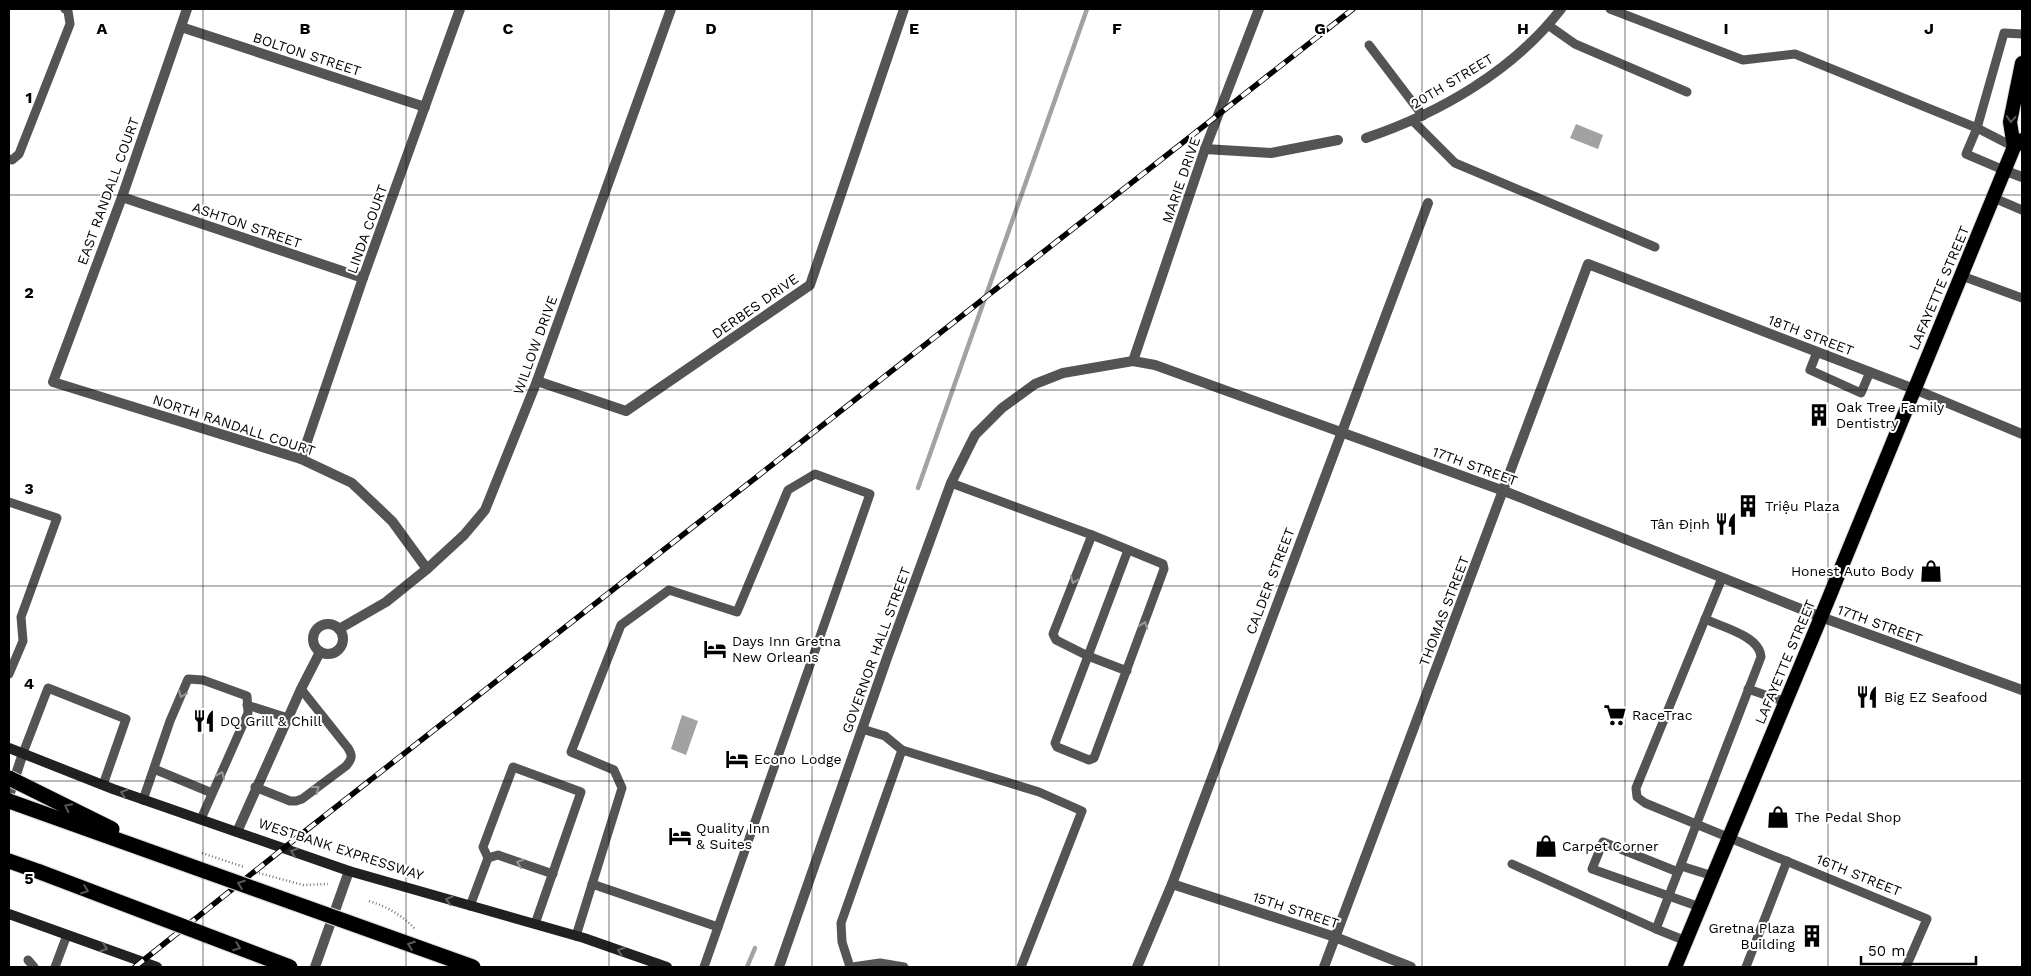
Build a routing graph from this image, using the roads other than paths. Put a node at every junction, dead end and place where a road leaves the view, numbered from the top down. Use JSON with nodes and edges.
{"nodes":[{"id":1,"x":65,"y":9,"type":"edge"},
{"id":2,"x":187,"y":9,"type":"edge"},
{"id":3,"x":460,"y":9,"type":"edge"},
{"id":4,"x":671,"y":9,"type":"edge"},
{"id":5,"x":904,"y":9,"type":"edge"},
{"id":6,"x":1259,"y":9,"type":"edge"},
{"id":7,"x":1561,"y":9,"type":"edge"},
{"id":8,"x":1610,"y":9,"type":"edge"},
{"id":9,"x":1548,"y":25,"type":"junction"},
{"id":10,"x":181,"y":27,"type":"junction"},
{"id":11,"x":2022,"y":34,"type":"edge"},
{"id":12,"x":1368,"y":45,"type":"dead end"},
{"id":13,"x":2022,"y":63,"type":"edge"},
{"id":14,"x":1686,"y":92,"type":"dead end"},
{"id":15,"x":425,"y":106,"type":"junction"},
{"id":16,"x":1418,"y":118,"type":"junction"},
{"id":17,"x":1977,"y":128,"type":"junction"},
{"id":18,"x":1366,"y":138,"type":"dead end"},
{"id":19,"x":1338,"y":140,"type":"dead end"},
{"id":20,"x":2018,"y":144,"type":"edge"},
{"id":21,"x":1205,"y":149,"type":"junction"},
{"id":22,"x":9,"y":159,"type":"edge"},
{"id":23,"x":2006,"y":171,"type":"junction"},
{"id":24,"x":2022,"y":177,"type":"edge"},
{"id":25,"x":122,"y":197,"type":"junction"},
{"id":26,"x":1994,"y":198,"type":"junction"},
{"id":27,"x":1428,"y":203,"type":"dead end"},
{"id":28,"x":2022,"y":210,"type":"edge"},
{"id":29,"x":1655,"y":246,"type":"dead end"},
{"id":30,"x":1588,"y":264,"type":"joint"},
{"id":31,"x":1962,"y":276,"type":"junction"},
{"id":32,"x":363,"y":278,"type":"junction"},
{"id":33,"x":2022,"y":298,"type":"edge"},
{"id":34,"x":1817,"y":352,"type":"junction"},
{"id":35,"x":1133,"y":361,"type":"junction"},
{"id":36,"x":1870,"y":372,"type":"junction"},
{"id":37,"x":537,"y":381,"type":"junction"},
{"id":38,"x":53,"y":382,"type":"joint"},
{"id":39,"x":1914,"y":389,"type":"junction"},
{"id":40,"x":1341,"y":431,"type":"junction"},
{"id":41,"x":2022,"y":434,"type":"edge"},
{"id":42,"x":301,"y":459,"type":"junction"},
{"id":43,"x":951,"y":483,"type":"junction"},
{"id":44,"x":1504,"y":492,"type":"junction"},
{"id":45,"x":9,"y":502,"type":"edge"},
{"id":46,"x":1092,"y":535,"type":"junction"},
{"id":47,"x":1128,"y":550,"type":"junction"},
{"id":48,"x":427,"y":569,"type":"junction"},
{"id":49,"x":1722,"y":578,"type":"junction"},
{"id":50,"x":1822,"y":618,"type":"junction"},
{"id":51,"x":1705,"y":619,"type":"junction"},
{"id":52,"x":339,"y":629,"type":"junction"},
{"id":53,"x":320,"y":652,"type":"junction"},
{"id":54,"x":1088,"y":656,"type":"junction"},
{"id":55,"x":1127,"y":671,"type":"junction"},
{"id":56,"x":9,"y":674,"type":"edge"},
{"id":57,"x":301,"y":689,"type":"junction"},
{"id":58,"x":1748,"y":689,"type":"junction"},
{"id":59,"x":2022,"y":690,"type":"edge"},
{"id":60,"x":1786,"y":702,"type":"junction"},
{"id":61,"x":248,"y":705,"type":"junction"},
{"id":62,"x":288,"y":718,"type":"junction"},
{"id":63,"x":862,"y":729,"type":"junction"},
{"id":64,"x":9,"y":748,"type":"edge"},
{"id":65,"x":902,"y":750,"type":"junction"},
{"id":66,"x":23,"y":753,"type":"junction"},
{"id":67,"x":154,"y":769,"type":"junction"},
{"id":68,"x":9,"y":778,"type":"edge"},
{"id":69,"x":103,"y":785,"type":"junction"},
{"id":70,"x":255,"y":787,"type":"junction"},
{"id":71,"x":212,"y":793,"type":"junction"},
{"id":72,"x":9,"y":796,"type":"edge"},
{"id":73,"x":143,"y":800,"type":"junction"},
{"id":74,"x":9,"y":801,"type":"edge"},
{"id":75,"x":201,"y":819,"type":"junction"},
{"id":76,"x":1697,"y":824,"type":"junction"},
{"id":77,"x":236,"y":832,"type":"junction"},
{"id":78,"x":1730,"y":837,"type":"junction"},
{"id":79,"x":488,"y":858,"type":"junction"},
{"id":80,"x":174,"y":860,"type":"junction"},
{"id":81,"x":1787,"y":861,"type":"junction"},
{"id":82,"x":9,"y":863,"type":"edge"},
{"id":83,"x":1512,"y":864,"type":"dead end"},
{"id":84,"x":1679,"y":869,"type":"junction"},
{"id":85,"x":349,"y":871,"type":"junction"},
{"id":86,"x":553,"y":874,"type":"junction"},
{"id":87,"x":1713,"y":876,"type":"junction"},
{"id":88,"x":592,"y":884,"type":"junction"},
{"id":89,"x":1172,"y":884,"type":"junction"},
{"id":90,"x":1669,"y":896,"type":"junction"},
{"id":91,"x":470,"y":906,"type":"junction"},
{"id":92,"x":1700,"y":907,"type":"junction"},
{"id":93,"x":9,"y":914,"type":"edge"},
{"id":94,"x":536,"y":924,"type":"junction"},
{"id":95,"x":718,"y":927,"type":"junction"},
{"id":96,"x":1656,"y":929,"type":"junction"},
{"id":97,"x":67,"y":935,"type":"junction"},
{"id":98,"x":576,"y":936,"type":"junction"},
{"id":99,"x":1335,"y":937,"type":"junction"},
{"id":100,"x":1686,"y":941,"type":"junction"},
{"id":101,"x":55,"y":967,"type":"edge"},
{"id":102,"x":157,"y":967,"type":"edge"},
{"id":103,"x":290,"y":967,"type":"edge"},
{"id":104,"x":315,"y":967,"type":"edge"},
{"id":105,"x":473,"y":967,"type":"edge"},
{"id":106,"x":667,"y":967,"type":"edge"},
{"id":107,"x":704,"y":967,"type":"edge"},
{"id":108,"x":779,"y":967,"type":"edge"},
{"id":109,"x":851,"y":967,"type":"edge"},
{"id":110,"x":904,"y":967,"type":"edge"},
{"id":111,"x":1021,"y":967,"type":"edge"},
{"id":112,"x":1137,"y":967,"type":"edge"},
{"id":113,"x":1324,"y":967,"type":"edge"},
{"id":114,"x":1411,"y":967,"type":"edge"},
{"id":115,"x":1675,"y":967,"type":"edge"},
{"id":116,"x":1746,"y":967,"type":"edge"},
{"id":117,"x":1906,"y":967,"type":"edge"}],
"edges":[{"from":1,"to":22,"type":"lane"},
{"from":2,"to":10,"type":"street","name":"EAST RANDALL COURT"},
{"from":3,"to":15,"type":"street","name":"LINDA COURT"},
{"from":4,"to":37,"type":"street","name":"WILLOW DRIVE"},
{"from":5,"to":37,"type":"street","name":"DERBES DRIVE"},
{"from":6,"to":21,"type":"street","name":"MARIE DRIVE"},
{"from":7,"to":9,"type":"street","name":"20TH STREET"},
{"from":8,"to":17,"type":"lane"},
{"from":9,"to":14,"type":"lane"},
{"from":9,"to":16,"type":"street","name":"20TH STREET"},
{"from":10,"to":15,"type":"street","name":"BOLTON STREET"},
{"from":10,"to":25,"type":"street","name":"EAST RANDALL COURT"},
{"from":11,"to":17,"type":"lane"},
{"from":12,"to":16,"type":"lane"},
{"from":13,"to":20,"type":"highway","one_way":true},
{"from":15,"to":32,"type":"street","name":"LINDA COURT"},
{"from":16,"to":18,"type":"street","name":"20TH STREET"},
{"from":16,"to":29,"type":"lane"},
{"from":17,"to":20,"type":"lane"},
{"from":17,"to":23,"type":"lane"},
{"from":19,"to":21,"type":"street"},
{"from":20,"to":23,"type":"highway","name":"LAFAYETTE STREET"},
{"from":21,"to":35,"type":"street","name":"MARIE DRIVE"},
{"from":23,"to":24,"type":"street"},
{"from":23,"to":26,"type":"highway","name":"LAFAYETTE STREET"},
{"from":25,"to":32,"type":"street","name":"ASHTON STREET"},
{"from":25,"to":38,"type":"street","name":"EAST RANDALL COURT"},
{"from":26,"to":28,"type":"lane"},
{"from":26,"to":31,"type":"highway","name":"LAFAYETTE STREET"},
{"from":27,"to":40,"type":"street","name":"CALDER STREET"},
{"from":30,"to":34,"type":"street","name":"18TH STREET"},
{"from":30,"to":44,"type":"street","name":"THOMAS STREET"},
{"from":31,"to":33,"type":"lane"},
{"from":31,"to":39,"type":"highway","name":"LAFAYETTE STREET"},
{"from":32,"to":42,"type":"street","name":"LINDA COURT"},
{"from":34,"to":36,"type":"street","name":"18TH STREET"},
{"from":34,"to":36,"type":"lane"},
{"from":35,"to":40,"type":"street","name":"17TH STREET"},
{"from":35,"to":43,"type":"street","name":"17TH STREET"},
{"from":36,"to":39,"type":"street","name":"18TH STREET"},
{"from":37,"to":48,"type":"street","name":"WILLOW DRIVE"},
{"from":38,"to":42,"type":"street","name":"NORTH RANDALL COURT"},
{"from":39,"to":41,"type":"street","name":"18TH STREET"},
{"from":39,"to":50,"type":"highway","name":"LAFAYETTE STREET"},
{"from":40,"to":44,"type":"street","name":"17TH STREET"},
{"from":40,"to":89,"type":"street","name":"CALDER STREET"},
{"from":42,"to":48,"type":"street","name":"NORTH RANDALL COURT"},
{"from":43,"to":46,"type":"lane"},
{"from":43,"to":63,"type":"street","name":"GOVERNOR HALL STREET"},
{"from":44,"to":49,"type":"street","name":"17TH STREET"},
{"from":44,"to":99,"type":"street","name":"THOMAS STREET"},
{"from":45,"to":56,"type":"lane"},
{"from":46,"to":47,"type":"lane"},
{"from":46,"to":54,"type":"lane","one_way":true},
{"from":47,"to":54,"type":"lane"},
{"from":55,"to":47,"type":"lane","one_way":true},
{"from":48,"to":52,"type":"street","name":"WILLOW DRIVE"},
{"from":49,"to":50,"type":"street","name":"17TH STREET"},
{"from":49,"to":51,"type":"lane"},
{"from":50,"to":59,"type":"street","name":"17TH STREET"},
{"from":50,"to":60,"type":"highway","name":"LAFAYETTE STREET"},
{"from":51,"to":58,"type":"lane"},
{"from":51,"to":76,"type":"lane","name":"16TH STREET"},
{"from":52,"to":53,"type":"street"},
{"from":52,"to":53,"type":"street"},
{"from":53,"to":57,"type":"street"},
{"from":54,"to":55,"type":"lane"},
{"from":54,"to":55,"type":"lane"},
{"from":57,"to":62,"type":"street"},
{"from":70,"to":57,"type":"lane","one_way":true},
{"from":58,"to":60,"type":"lane"},
{"from":58,"to":76,"type":"lane"},
{"from":60,"to":78,"type":"highway","name":"LAFAYETTE STREET"},
{"from":61,"to":62,"type":"lane"},
{"from":61,"to":67,"type":"lane","one_way":true},
{"from":71,"to":61,"type":"lane","one_way":true},
{"from":62,"to":70,"type":"street"},
{"from":63,"to":65,"type":"lane"},
{"from":63,"to":108,"type":"street","name":"GOVERNOR HALL STREET"},
{"from":64,"to":66,"type":"main road","name":"WESTBANK EXPRESSWAY"},
{"from":65,"to":109,"type":"lane"},
{"from":65,"to":111,"type":"lane"},
{"from":66,"to":69,"type":"main road","name":"WESTBANK EXPRESSWAY"},
{"from":66,"to":69,"type":"lane"},
{"from":66,"to":72,"type":"street"},
{"from":67,"to":71,"type":"lane"},
{"from":67,"to":73,"type":"lane"},
{"from":80,"to":68,"type":"highway","one_way":true,"bridge":true},
{"from":73,"to":69,"type":"main road","name":"WESTBANK EXPRESSWAY","one_way":true},
{"from":70,"to":77,"type":"street"},
{"from":71,"to":75,"type":"lane"},
{"from":73,"to":75,"type":"main road","name":"WESTBANK EXPRESSWAY"},
{"from":74,"to":80,"type":"highway","bridge":true},
{"from":75,"to":77,"type":"main road","name":"WESTBANK EXPRESSWAY"},
{"from":76,"to":78,"type":"lane","name":"16TH STREET"},
{"from":76,"to":84,"type":"lane"},
{"from":85,"to":77,"type":"main road","name":"WESTBANK EXPRESSWAY","one_way":true},
{"from":78,"to":81,"type":"lane","name":"16TH STREET"},
{"from":78,"to":87,"type":"highway","name":"LAFAYETTE STREET"},
{"from":86,"to":79,"type":"lane","one_way":true},
{"from":79,"to":86,"type":"lane"},
{"from":79,"to":91,"type":"lane"},
{"from":105,"to":80,"type":"highway","one_way":true,"bridge":true},
{"from":81,"to":116,"type":"lane"},
{"from":81,"to":117,"type":"lane","name":"16TH STREET"},
{"from":82,"to":103,"type":"highway","one_way":true,"bridge":true},
{"from":83,"to":96,"type":"lane"},
{"from":84,"to":87,"type":"lane"},
{"from":84,"to":90,"type":"lane"},
{"from":84,"to":90,"type":"lane"},
{"from":91,"to":85,"type":"main road","name":"WESTBANK EXPRESSWAY","one_way":true},
{"from":85,"to":104,"type":"street"},
{"from":86,"to":94,"type":"lane"},
{"from":87,"to":92,"type":"highway","name":"LAFAYETTE STREET"},
{"from":88,"to":95,"type":"lane"},
{"from":88,"to":95,"type":"lane"},
{"from":88,"to":98,"type":"lane"},
{"from":89,"to":99,"type":"street","name":"15TH STREET"},
{"from":89,"to":112,"type":"street","name":"CALDER STREET"},
{"from":90,"to":92,"type":"lane"},
{"from":90,"to":96,"type":"lane"},
{"from":91,"to":94,"type":"main road","name":"WESTBANK EXPRESSWAY"},
{"from":92,"to":100,"type":"highway","name":"LAFAYETTE STREET"},
{"from":93,"to":97,"type":"main road"},
{"from":94,"to":98,"type":"main road","name":"WESTBANK EXPRESSWAY"},
{"from":95,"to":107,"type":"lane"},
{"from":96,"to":100,"type":"lane"},
{"from":97,"to":101,"type":"lane"},
{"from":97,"to":102,"type":"main road","one_way":true},
{"from":106,"to":98,"type":"main road","name":"WESTBANK EXPRESSWAY","one_way":true},
{"from":99,"to":113,"type":"street","name":"THOMAS STREET"},
{"from":99,"to":114,"type":"street","name":"15TH STREET"},
{"from":100,"to":115,"type":"highway","name":"LAFAYETTE STREET"},
{"from":109,"to":110,"type":"lane"}]}
